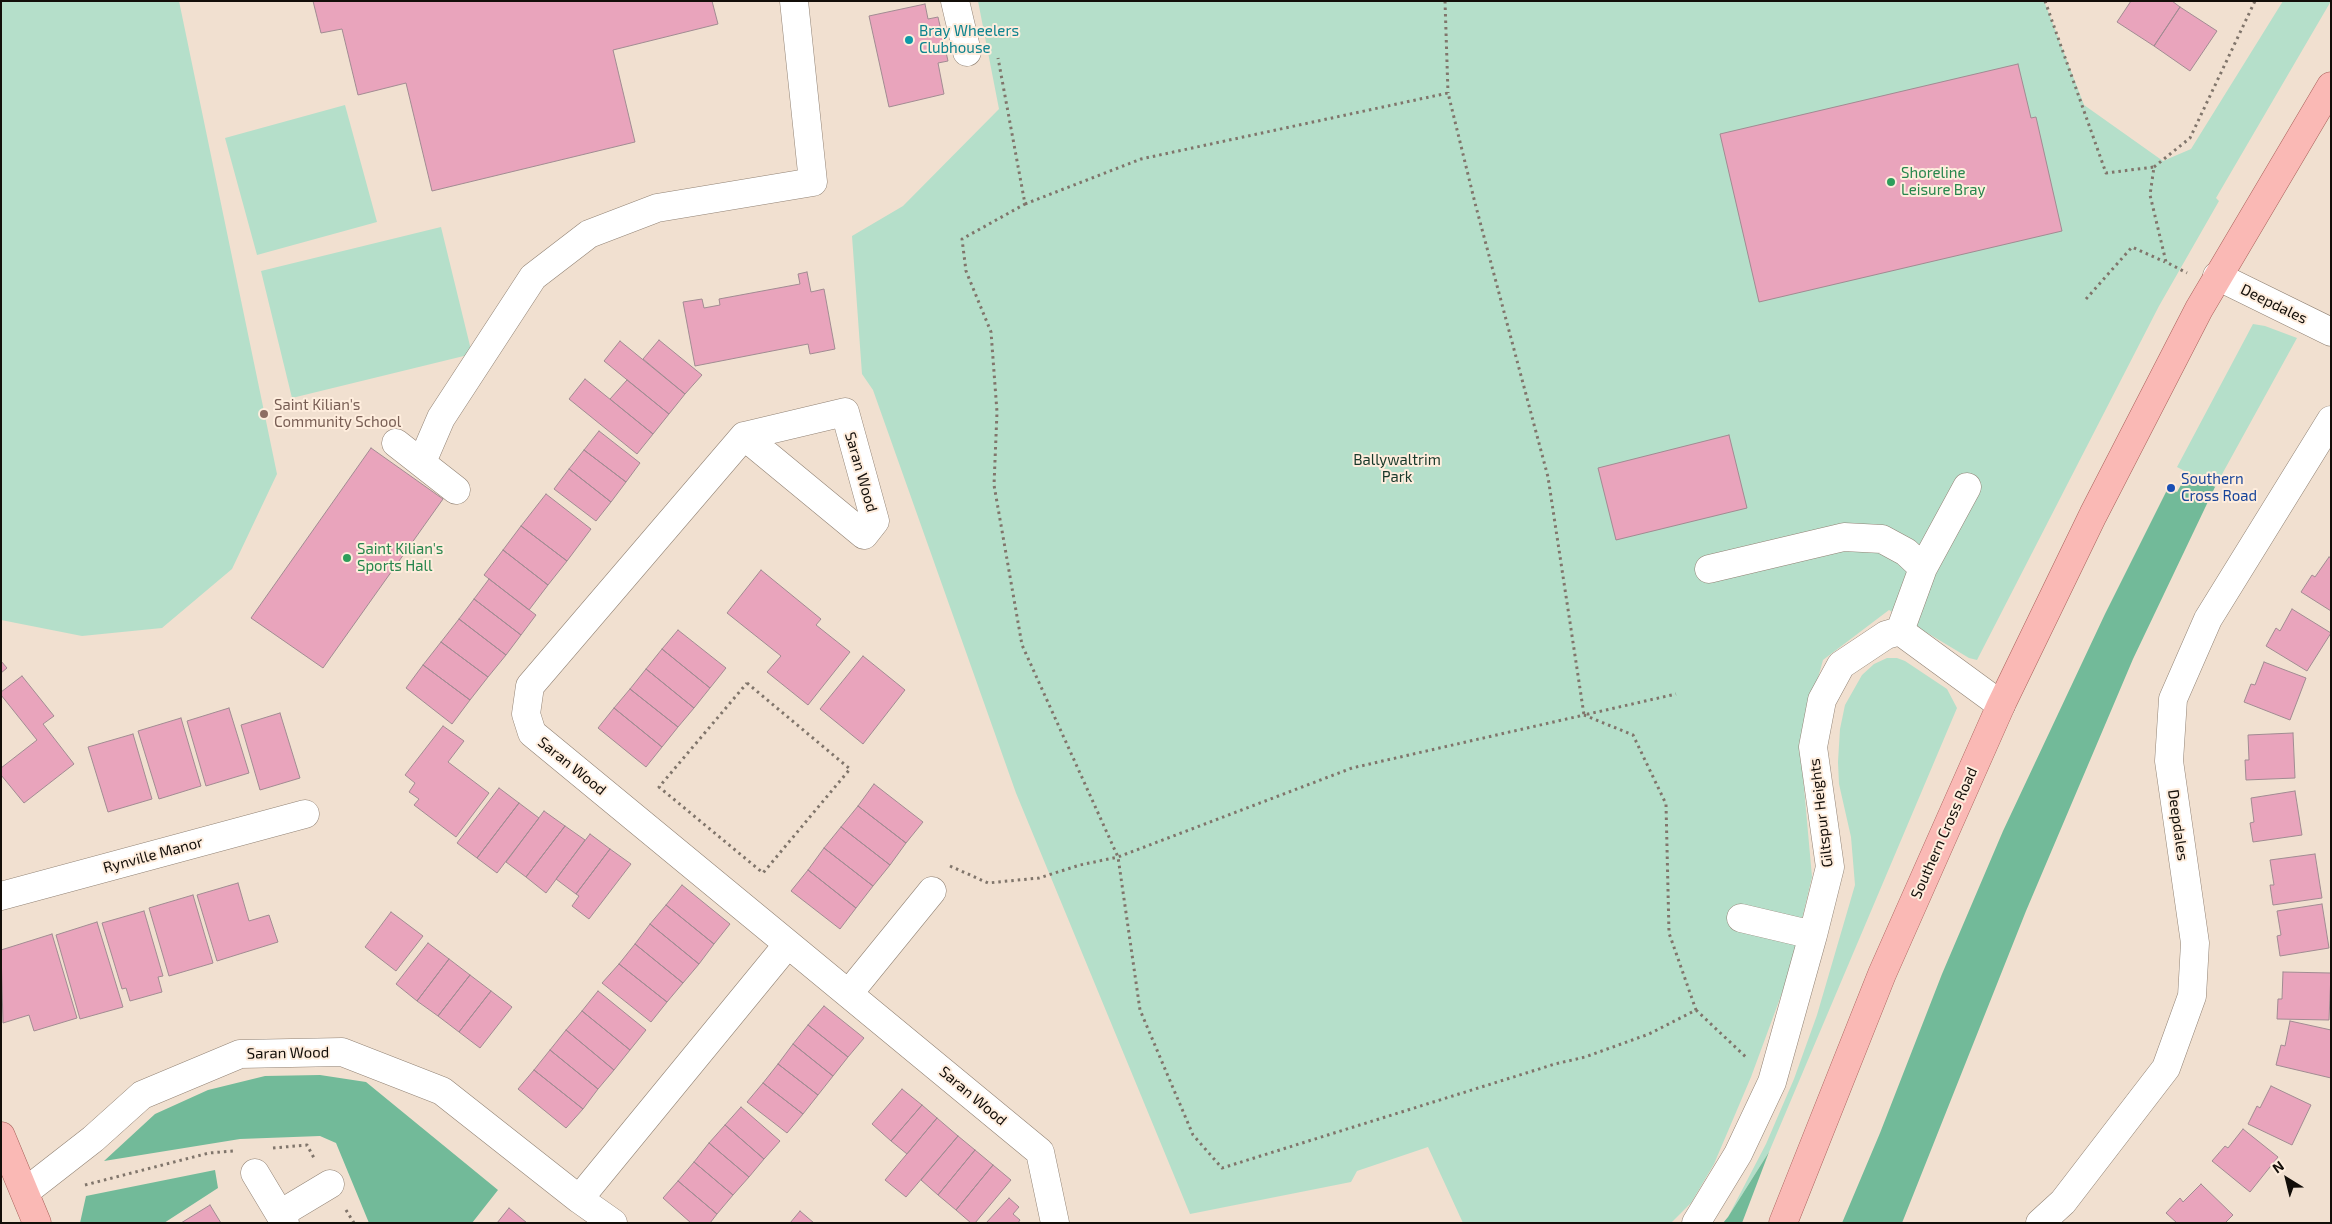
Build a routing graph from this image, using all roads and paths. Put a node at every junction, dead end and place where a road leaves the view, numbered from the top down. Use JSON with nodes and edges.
{"nodes":[{"id":1,"x":794,"y":1,"type":"edge"},
{"id":2,"x":955,"y":1,"type":"edge"},
{"id":3,"x":1445,"y":1,"type":"edge"},
{"id":4,"x":2045,"y":1,"type":"edge"},
{"id":5,"x":2256,"y":1,"type":"edge"},
{"id":6,"x":967,"y":52,"type":"joint"},
{"id":7,"x":2331,"y":86,"type":"edge"},
{"id":8,"x":1448,"y":93,"type":"junction"},
{"id":9,"x":2154,"y":167,"type":"junction"},
{"id":10,"x":1025,"y":204,"type":"junction"},
{"id":11,"x":2166,"y":262,"type":"junction"},
{"id":12,"x":2215,"y":281,"type":"junction"},
{"id":13,"x":2086,"y":299,"type":"dead end"},
{"id":14,"x":2331,"y":332,"type":"edge"},
{"id":15,"x":2331,"y":420,"type":"edge"},
{"id":16,"x":744,"y":436,"type":"junction"},
{"id":17,"x":396,"y":443,"type":"dead end"},
{"id":18,"x":422,"y":462,"type":"junction"},
{"id":19,"x":1967,"y":487,"type":"dead end"},
{"id":20,"x":456,"y":490,"type":"dead end"},
{"id":21,"x":1923,"y":568,"type":"junction"},
{"id":22,"x":1709,"y":569,"type":"dead end"},
{"id":23,"x":1900,"y":631,"type":"junction"},
{"id":24,"x":1676,"y":694,"type":"dead end"},
{"id":25,"x":2001,"y":705,"type":"junction"},
{"id":26,"x":1584,"y":715,"type":"junction"},
{"id":27,"x":659,"y":787,"type":"joint"},
{"id":28,"x":305,"y":814,"type":"dead end"},
{"id":29,"x":1118,"y":857,"type":"junction"},
{"id":30,"x":941,"y":864,"type":"dead end"},
{"id":31,"x":932,"y":891,"type":"dead end"},
{"id":32,"x":1,"y":896,"type":"edge"},
{"id":33,"x":1741,"y":918,"type":"dead end"},
{"id":34,"x":1813,"y":935,"type":"junction"},
{"id":35,"x":788,"y":944,"type":"junction"},
{"id":36,"x":849,"y":993,"type":"junction"},
{"id":37,"x":1696,"y":1010,"type":"junction"},
{"id":38,"x":1772,"y":1082,"type":"junction"},
{"id":39,"x":1,"y":1136,"type":"edge"},
{"id":40,"x":268,"y":1148,"type":"dead end"},
{"id":41,"x":238,"y":1151,"type":"dead end"},
{"id":42,"x":254,"y":1173,"type":"dead end"},
{"id":43,"x":330,"y":1184,"type":"junction"},
{"id":44,"x":77,"y":1186,"type":"dead end"},
{"id":45,"x":25,"y":1192,"type":"junction"},
{"id":46,"x":579,"y":1199,"type":"junction"},
{"id":47,"x":282,"y":1219,"type":"edge"},
{"id":48,"x":37,"y":1223,"type":"edge"},
{"id":49,"x":354,"y":1223,"type":"edge"},
{"id":50,"x":613,"y":1223,"type":"edge"},
{"id":51,"x":1055,"y":1223,"type":"edge"},
{"id":52,"x":1696,"y":1223,"type":"edge"},
{"id":53,"x":1783,"y":1223,"type":"edge"},
{"id":54,"x":2040,"y":1223,"type":"edge"}],
"edges":[{"from":1,"to":18,"type":"street"},
{"from":2,"to":6,"type":"street"},
{"from":3,"to":8,"type":"path"},
{"from":4,"to":9,"type":"path"},
{"from":5,"to":9,"type":"path"},
{"from":6,"to":10,"type":"path"},
{"from":7,"to":12,"type":"main road","name":"Southern Cross Road"},
{"from":8,"to":10,"type":"path"},
{"from":8,"to":26,"type":"path"},
{"from":9,"to":11,"type":"path"},
{"from":10,"to":29,"type":"path"},
{"from":11,"to":12,"type":"path"},
{"from":11,"to":13,"type":"path"},
{"from":12,"to":14,"type":"street","name":"Deepdales"},
{"from":12,"to":25,"type":"main road","name":"Southern Cross Road"},
{"from":15,"to":54,"type":"street","name":"Deepdales"},
{"from":16,"to":16,"type":"street","name":"Saran Wood"},
{"from":16,"to":35,"type":"street","name":"Saran Wood"},
{"from":17,"to":18,"type":"street"},
{"from":18,"to":20,"type":"street"},
{"from":19,"to":21,"type":"street"},
{"from":21,"to":22,"type":"street"},
{"from":21,"to":23,"type":"street"},
{"from":23,"to":25,"type":"street"},
{"from":23,"to":34,"type":"street","name":"Giltspur Heights"},
{"from":24,"to":26,"type":"path"},
{"from":25,"to":53,"type":"main road","name":"Southern Cross Road"},
{"from":26,"to":29,"type":"path"},
{"from":26,"to":37,"type":"path"},
{"from":27,"to":27,"type":"path"},
{"from":28,"to":32,"type":"street","name":"Rynville Manor"},
{"from":29,"to":30,"type":"path"},
{"from":29,"to":37,"type":"path"},
{"from":31,"to":36,"type":"street"},
{"from":33,"to":34,"type":"street"},
{"from":34,"to":38,"type":"street","name":"Giltspur Heights"},
{"from":35,"to":36,"type":"street","name":"Saran Wood"},
{"from":35,"to":46,"type":"street"},
{"from":36,"to":51,"type":"street","name":"Saran Wood"},
{"from":37,"to":38,"type":"path"},
{"from":38,"to":52,"type":"street","name":"Giltspur Heights"},
{"from":39,"to":45,"type":"main road"},
{"from":40,"to":43,"type":"path"},
{"from":41,"to":44,"type":"path"},
{"from":42,"to":47,"type":"street"},
{"from":43,"to":47,"type":"street"},
{"from":43,"to":49,"type":"path"},
{"from":45,"to":46,"type":"street","name":"Saran Wood"},
{"from":45,"to":48,"type":"main road"},
{"from":46,"to":50,"type":"street","name":"Saran Wood"}]}
